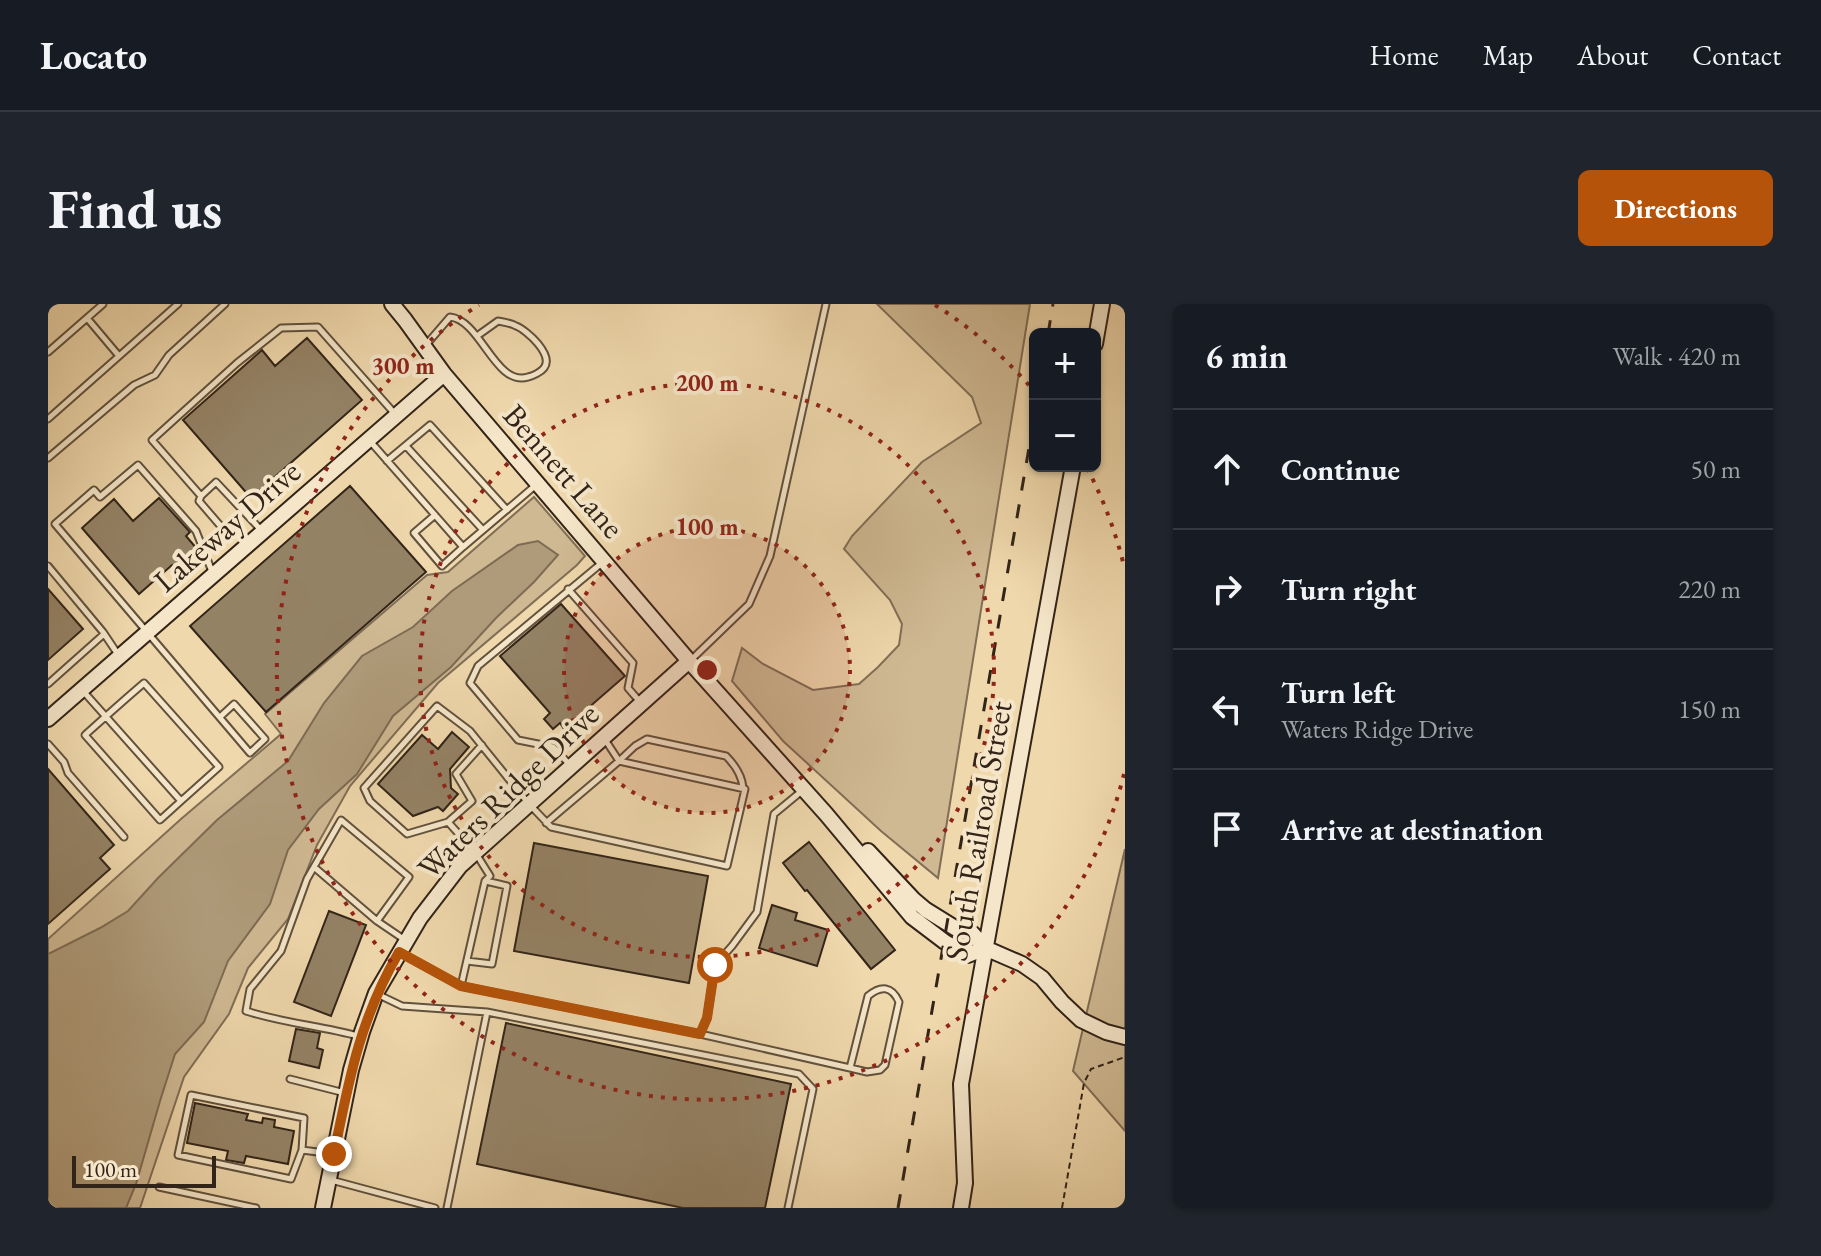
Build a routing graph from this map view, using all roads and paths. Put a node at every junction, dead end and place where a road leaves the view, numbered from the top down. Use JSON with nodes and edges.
{"nodes":[{"id":1,"x":103,"y":304,"type":"edge"},
{"id":2,"x":178,"y":304,"type":"edge"},
{"id":3,"x":225,"y":304,"type":"edge"},
{"id":4,"x":392,"y":304,"type":"edge"},
{"id":5,"x":826,"y":304,"type":"edge"},
{"id":6,"x":1102,"y":304,"type":"edge"},
{"id":7,"x":87,"y":318,"type":"junction"},
{"id":8,"x":1098,"y":328,"type":"edge"},
{"id":9,"x":477,"y":336,"type":"junction"},
{"id":10,"x":424,"y":346,"type":"junction"},
{"id":11,"x":48,"y":352,"type":"edge"},
{"id":12,"x":119,"y":356,"type":"junction"},
{"id":13,"x":444,"y":374,"type":"junction"},
{"id":14,"x":396,"y":416,"type":"junction"},
{"id":15,"x":48,"y":419,"type":"edge"},
{"id":16,"x":368,"y":440,"type":"junction"},
{"id":17,"x":406,"y":446,"type":"junction"},
{"id":18,"x":48,"y":458,"type":"edge"},
{"id":19,"x":387,"y":461,"type":"junction"},
{"id":20,"x":1072,"y":472,"type":"edge"},
{"id":21,"x":538,"y":484,"type":"junction"},
{"id":22,"x":201,"y":496,"type":"junction"},
{"id":23,"x":507,"y":510,"type":"junction"},
{"id":24,"x":435,"y":515,"type":"junction"},
{"id":25,"x":224,"y":530,"type":"dead end"},
{"id":26,"x":483,"y":530,"type":"junction"},
{"id":27,"x":262,"y":532,"type":"junction"},
{"id":28,"x":463,"y":547,"type":"junction"},
{"id":29,"x":604,"y":561,"type":"junction"},
{"id":30,"x":48,"y":566,"type":"edge"},
{"id":31,"x":214,"y":574,"type":"junction"},
{"id":32,"x":568,"y":589,"type":"junction"},
{"id":33,"x":148,"y":632,"type":"junction"},
{"id":34,"x":104,"y":634,"type":"junction"},
{"id":35,"x":120,"y":657,"type":"junction"},
{"id":36,"x":689,"y":661,"type":"junction"},
{"id":37,"x":48,"y":684,"type":"edge"},
{"id":38,"x":82,"y":690,"type":"junction"},
{"id":39,"x":642,"y":703,"type":"junction"},
{"id":40,"x":105,"y":717,"type":"junction"},
{"id":41,"x":220,"y":717,"type":"junction"},
{"id":42,"x":48,"y":719,"type":"edge"},
{"id":43,"x":604,"y":738,"type":"junction"},
{"id":44,"x":48,"y":744,"type":"edge"},
{"id":45,"x":482,"y":745,"type":"junction"},
{"id":46,"x":619,"y":761,"type":"junction"},
{"id":47,"x":571,"y":767,"type":"junction"},
{"id":48,"x":743,"y":788,"type":"junction"},
{"id":49,"x":804,"y":789,"type":"junction"},
{"id":50,"x":181,"y":801,"type":"junction"},
{"id":51,"x":529,"y":804,"type":"junction"},
{"id":52,"x":448,"y":822,"type":"junction"},
{"id":53,"x":546,"y":823,"type":"junction"},
{"id":54,"x":124,"y":837,"type":"dead end"},
{"id":55,"x":475,"y":852,"type":"junction"},
{"id":56,"x":314,"y":867,"type":"junction"},
{"id":57,"x":485,"y":881,"type":"junction"},
{"id":58,"x":377,"y":921,"type":"junction"},
{"id":59,"x":403,"y":946,"type":"junction"},
{"id":60,"x":985,"y":948,"type":"junction"},
{"id":61,"x":467,"y":961,"type":"junction"},
{"id":62,"x":461,"y":986,"type":"junction"},
{"id":63,"x":376,"y":993,"type":"junction"},
{"id":64,"x":487,"y":1012,"type":"junction"},
{"id":65,"x":700,"y":1034,"type":"junction"},
{"id":66,"x":360,"y":1036,"type":"junction"},
{"id":67,"x":1125,"y":1037,"type":"edge"},
{"id":68,"x":1125,"y":1057,"type":"edge"},
{"id":69,"x":850,"y":1068,"type":"junction"},
{"id":70,"x":290,"y":1079,"type":"dead end"},
{"id":71,"x":346,"y":1094,"type":"junction"},
{"id":72,"x":302,"y":1150,"type":"junction"},
{"id":73,"x":334,"y":1154,"type":"junction"},
{"id":74,"x":329,"y":1179,"type":"junction"},
{"id":75,"x":159,"y":1187,"type":"dead end"},
{"id":76,"x":217,"y":1200,"type":"junction"},
{"id":77,"x":215,"y":1208,"type":"edge"},
{"id":78,"x":256,"y":1208,"type":"edge"},
{"id":79,"x":323,"y":1208,"type":"edge"},
{"id":80,"x":435,"y":1208,"type":"edge"},
{"id":81,"x":447,"y":1208,"type":"edge"},
{"id":82,"x":788,"y":1208,"type":"edge"},
{"id":83,"x":961,"y":1208,"type":"edge"},
{"id":84,"x":1062,"y":1208,"type":"edge"}],
"edges":[{"from":1,"to":7,"type":"lane"},
{"from":2,"to":12,"type":"lane"},
{"from":3,"to":18,"type":"lane"},
{"from":4,"to":10,"type":"street","name":"Bennett Lane"},
{"from":5,"to":36,"type":"lane"},
{"from":6,"to":8,"type":"street"},
{"from":7,"to":11,"type":"lane"},
{"from":7,"to":12,"type":"lane"},
{"from":9,"to":9,"type":"lane"},
{"from":9,"to":10,"type":"lane"},
{"from":10,"to":13,"type":"street","name":"Bennett Lane"},
{"from":12,"to":15,"type":"lane"},
{"from":13,"to":14,"type":"street","name":"Lakeway Drive"},
{"from":13,"to":21,"type":"street","name":"Bennett Lane"},
{"from":14,"to":16,"type":"street","name":"Lakeway Drive"},
{"from":14,"to":22,"type":"lane"},
{"from":16,"to":19,"type":"lane"},
{"from":16,"to":27,"type":"street","name":"Lakeway Drive"},
{"from":17,"to":19,"type":"lane"},
{"from":17,"to":23,"type":"lane"},
{"from":17,"to":26,"type":"lane"},
{"from":19,"to":24,"type":"lane"},
{"from":20,"to":60,"type":"street","name":"South Railroad Street"},
{"from":21,"to":23,"type":"lane"},
{"from":21,"to":29,"type":"street","name":"Bennett Lane"},
{"from":22,"to":25,"type":"lane"},
{"from":22,"to":27,"type":"lane"},
{"from":23,"to":26,"type":"lane"},
{"from":24,"to":28,"type":"lane"},
{"from":24,"to":28,"type":"lane"},
{"from":26,"to":28,"type":"lane"},
{"from":27,"to":31,"type":"street","name":"Lakeway Drive"},
{"from":29,"to":32,"type":"lane"},
{"from":29,"to":36,"type":"street","name":"Bennett Lane"},
{"from":30,"to":34,"type":"lane"},
{"from":31,"to":33,"type":"street","name":"Lakeway Drive"},
{"from":31,"to":33,"type":"lane"},
{"from":32,"to":39,"type":"lane"},
{"from":32,"to":47,"type":"lane"},
{"from":33,"to":35,"type":"street","name":"Lakeway Drive"},
{"from":33,"to":41,"type":"lane"},
{"from":34,"to":35,"type":"lane"},
{"from":34,"to":37,"type":"lane"},
{"from":35,"to":38,"type":"street","name":"Lakeway Drive"},
{"from":36,"to":39,"type":"street","name":"Waters Ridge Drive"},
{"from":36,"to":49,"type":"street","name":"Bennett Lane"},
{"from":38,"to":40,"type":"lane"},
{"from":38,"to":42,"type":"street","name":"Lakeway Drive"},
{"from":39,"to":43,"type":"street","name":"Waters Ridge Drive"},
{"from":40,"to":50,"type":"lane"},
{"from":40,"to":50,"type":"lane"},
{"from":40,"to":50,"type":"lane"},
{"from":41,"to":41,"type":"lane"},
{"from":43,"to":46,"type":"lane"},
{"from":43,"to":47,"type":"street","name":"Waters Ridge Drive"},
{"from":44,"to":54,"type":"lane"},
{"from":45,"to":51,"type":"lane"},
{"from":45,"to":52,"type":"lane"},
{"from":45,"to":52,"type":"lane"},
{"from":46,"to":48,"type":"lane"},
{"from":46,"to":48,"type":"lane"},
{"from":46,"to":53,"type":"lane"},
{"from":47,"to":51,"type":"street","name":"Waters Ridge Drive"},
{"from":48,"to":53,"type":"lane"},
{"from":49,"to":60,"type":"street","name":"Bennett Lane"},
{"from":49,"to":65,"type":"lane"},
{"from":51,"to":53,"type":"lane"},
{"from":51,"to":55,"type":"street","name":"Waters Ridge Drive"},
{"from":52,"to":55,"type":"lane"},
{"from":55,"to":57,"type":"lane"},
{"from":55,"to":59,"type":"street","name":"Waters Ridge Drive"},
{"from":56,"to":58,"type":"lane"},
{"from":56,"to":58,"type":"lane"},
{"from":56,"to":66,"type":"lane"},
{"from":57,"to":61,"type":"lane"},
{"from":57,"to":61,"type":"lane"},
{"from":58,"to":59,"type":"lane"},
{"from":59,"to":62,"type":"lane"},
{"from":59,"to":63,"type":"street","name":"Waters Ridge Drive"},
{"from":60,"to":67,"type":"street","name":"Bennett Lane"},
{"from":60,"to":83,"type":"street","name":"South Railroad Street"},
{"from":61,"to":62,"type":"lane"},
{"from":62,"to":65,"type":"lane"},
{"from":63,"to":64,"type":"lane"},
{"from":63,"to":66,"type":"street","name":"Waters Ridge Drive"},
{"from":64,"to":81,"type":"lane"},
{"from":64,"to":82,"type":"lane"},
{"from":65,"to":69,"type":"lane"},
{"from":66,"to":71,"type":"street","name":"Waters Ridge Drive"},
{"from":68,"to":84,"type":"path"},
{"from":69,"to":69,"type":"lane"},
{"from":70,"to":71,"type":"lane"},
{"from":71,"to":73,"type":"street","name":"Waters Ridge Drive"},
{"from":72,"to":72,"type":"lane"},
{"from":72,"to":73,"type":"lane"},
{"from":73,"to":74,"type":"street","name":"Waters Ridge Drive"},
{"from":74,"to":79,"type":"street","name":"Waters Ridge Drive"},
{"from":74,"to":80,"type":"lane"},
{"from":75,"to":76,"type":"lane"},
{"from":76,"to":77,"type":"lane"},
{"from":76,"to":78,"type":"lane"}]}
